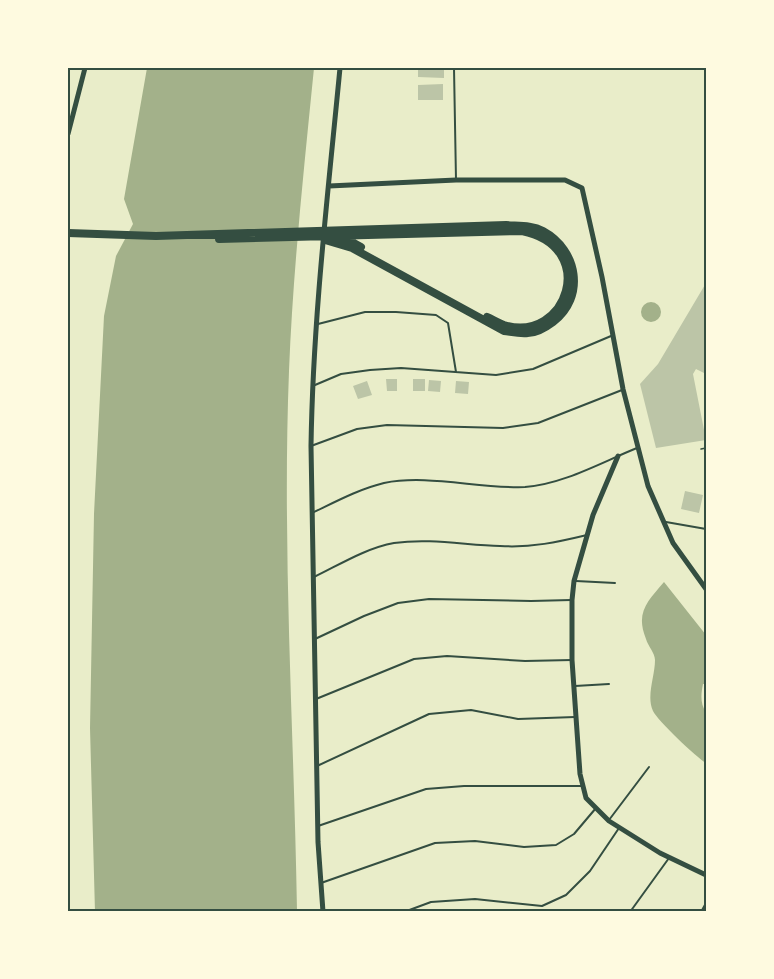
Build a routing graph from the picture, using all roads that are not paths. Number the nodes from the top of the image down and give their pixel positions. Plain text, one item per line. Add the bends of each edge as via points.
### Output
1 (85, 68) edge
2 (340, 68) edge
3 (454, 68) edge
4 (68, 134) edge
5 (456, 180) junction
6 (329, 186) junction
7 (506, 229) junction
8 (68, 233) edge
9 (325, 237) junction
10 (68, 238) edge
11 (315, 325) junction
12 (612, 336) junction
13 (456, 372) junction
14 (312, 386) junction
15 (623, 389) junction
16 (311, 446) junction
17 (637, 448) junction
18 (618, 456) junction
19 (312, 513) junction
20 (663, 522) junction
21 (706, 529) edge
22 (587, 535) junction
23 (314, 577) junction
24 (574, 581) junction
25 (615, 583) dead end
26 (706, 589) edge
27 (572, 600) junction
28 (315, 639) junction
29 (573, 660) junction
30 (609, 684) dead end
31 (575, 686) junction
32 (316, 699) junction
33 (577, 717) junction
34 (317, 766) junction
35 (649, 767) dead end
36 (583, 786) junction
37 (596, 808) junction
38 (609, 821) junction
39 (318, 826) junction
40 (619, 828) junction
41 (669, 858) junction
42 (706, 867) edge
43 (705, 875) edge
44 (321, 883) junction
45 (706, 903) edge
46 (322, 912) edge
47 (404, 912) edge
48 (630, 912) edge
49 (701, 912) edge

1 - 4 street
2 - 6 street
3 - 5 lane
5 - 6 street
5 - 12 street via 565,180 582,188
6 - 9 street
7 - 8 main road via 156,236
7 - 9 main road via 535,234 553,246 566,264 567,291 561,305 541,321 525,326 505,325 350,241
7 - 10 main road via 151,241
9 - 11 street
11 - 13 lane via 365,312 436,315 448,323
11 - 14 street
12 - 13 lane via 533,369 496,375
12 - 15 street
13 - 14 lane via 370,370 341,374
14 - 16 street
15 - 16 lane via 538,423 503,428 387,425 357,429
15 - 17 street
16 - 19 street
17 - 18 lane
17 - 20 street
18 - 19 lane via 563,479 527,487 384,483
18 - 22 street
19 - 23 street
20 - 21 lane
20 - 26 street
22 - 23 lane via 540,546 425,541 392,544
22 - 24 street
23 - 28 street
24 - 25 lane
24 - 27 street
27 - 28 lane via 429,599 398,603
27 - 29 street
28 - 32 street
29 - 31 street
29 - 32 lane via 447,656 414,659
30 - 31 lane
31 - 33 street
32 - 34 street
33 - 34 lane via 518,719 471,710 429,714
33 - 36 street
34 - 39 street
35 - 38 lane
36 - 37 street via 586,798
36 - 39 lane via 426,789
37 - 38 street
37 - 44 lane via 574,834 556,845 435,843
38 - 40 street
39 - 44 street
40 - 41 street
40 - 47 lane via 590,871 566,895 542,906 475,899 431,903
41 - 43 street
41 - 48 lane
42 - 43 lane
44 - 46 street
45 - 49 lane

